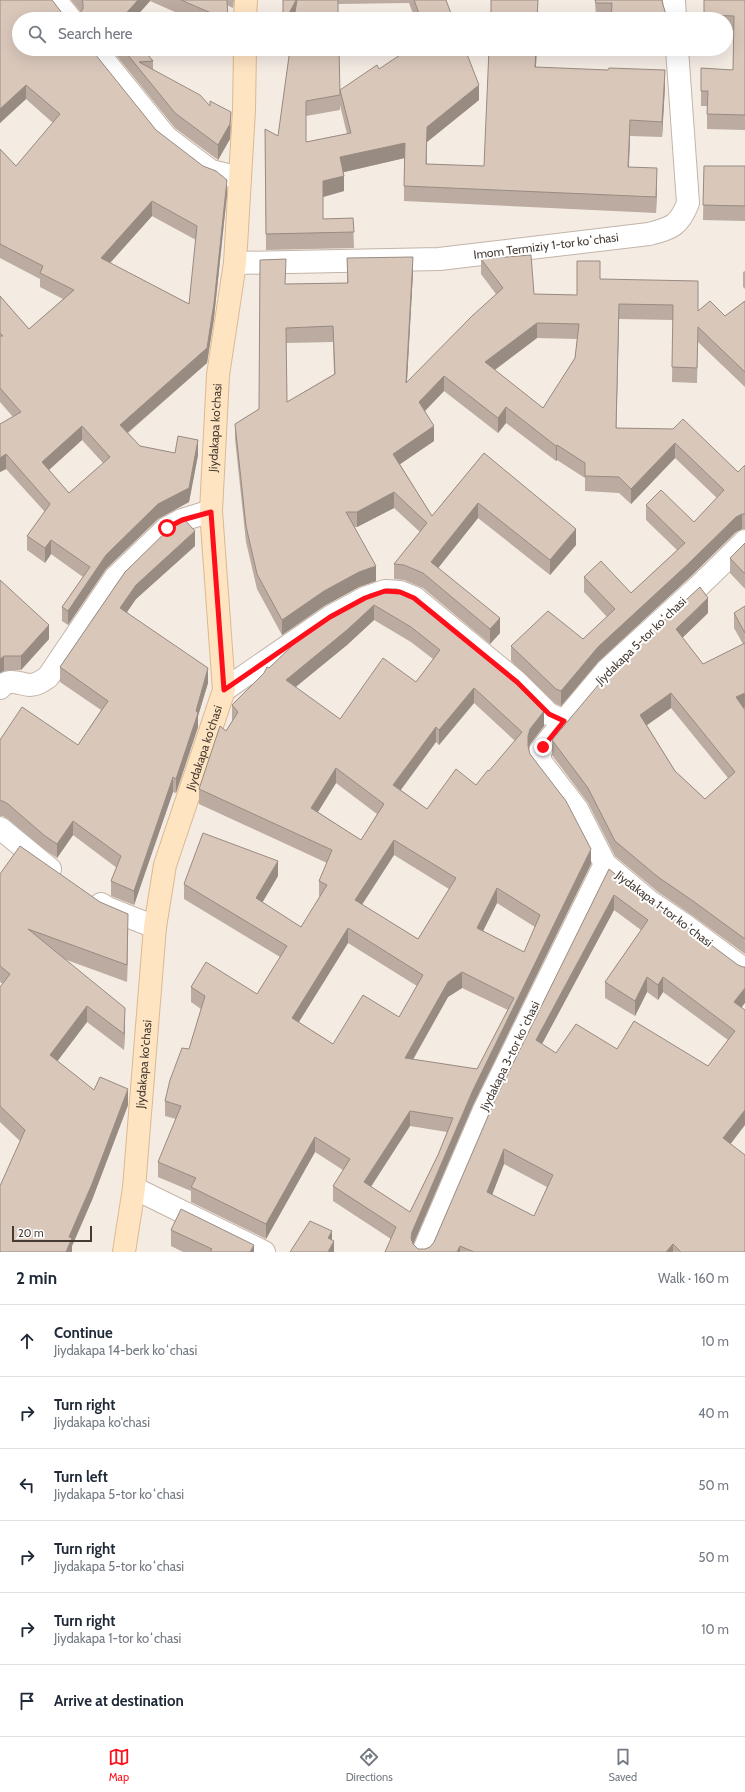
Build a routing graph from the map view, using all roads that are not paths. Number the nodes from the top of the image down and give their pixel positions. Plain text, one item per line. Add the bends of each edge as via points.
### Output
1 (55, 0) edge
2 (246, 0) edge
3 (674, 0) edge
4 (65, 12) edge
5 (245, 12) edge
6 (675, 12) edge
7 (101, 56) edge
8 (245, 56) edge
9 (678, 56) edge
10 (240, 178) junction
11 (235, 263) junction
12 (211, 512) junction
13 (745, 541) edge
14 (0, 688) edge
15 (224, 690) junction
16 (564, 721) junction
17 (0, 828) edge
18 (605, 864) junction
19 (155, 927) junction
20 (745, 970) edge
21 (134, 1188) junction
22 (124, 1252) edge
23 (264, 1252) edge
24 (423, 1252) edge

1 - 4 street
2 - 5 street
3 - 6 street
7 - 10 street via 166,137 211,171
8 - 10 street, Jiydakapa ko'chasi
9 - 11 street, Imom Termiziy 1-tor koʻchasi via 688,203 676,225 667,230 439,259
10 - 11 street, Jiydakapa ko'chasi
11 - 12 street, Jiydakapa ko'chasi via 218,375
12 - 14 street via 182,520 167,528 115,578 48,677 30,685 19,681 9,682
12 - 15 street, Jiydakapa ko'chasi
13 - 16 street, Jiydakapa 5-tor koʻchasi via 606,671
15 - 16 street via 330,617 365,598 385,591 400,592 414,598 517,682 549,714
15 - 19 street, Jiydakapa ko'chasi via 165,865
16 - 18 street, Jiydakapa 1-tor koʻchasi via 540,751 540,761 577,809
17 - 19 street via 37,860 107,908
18 - 20 street, Jiydakapa 1-tor koʻchasi via 650,902
18 - 24 street, Jiydakapa 3-tor koʻchasi via 484,1110
19 - 21 street, Jiydakapa ko'chasi
21 - 22 street, Jiydakapa ko'chasi
21 - 23 street

